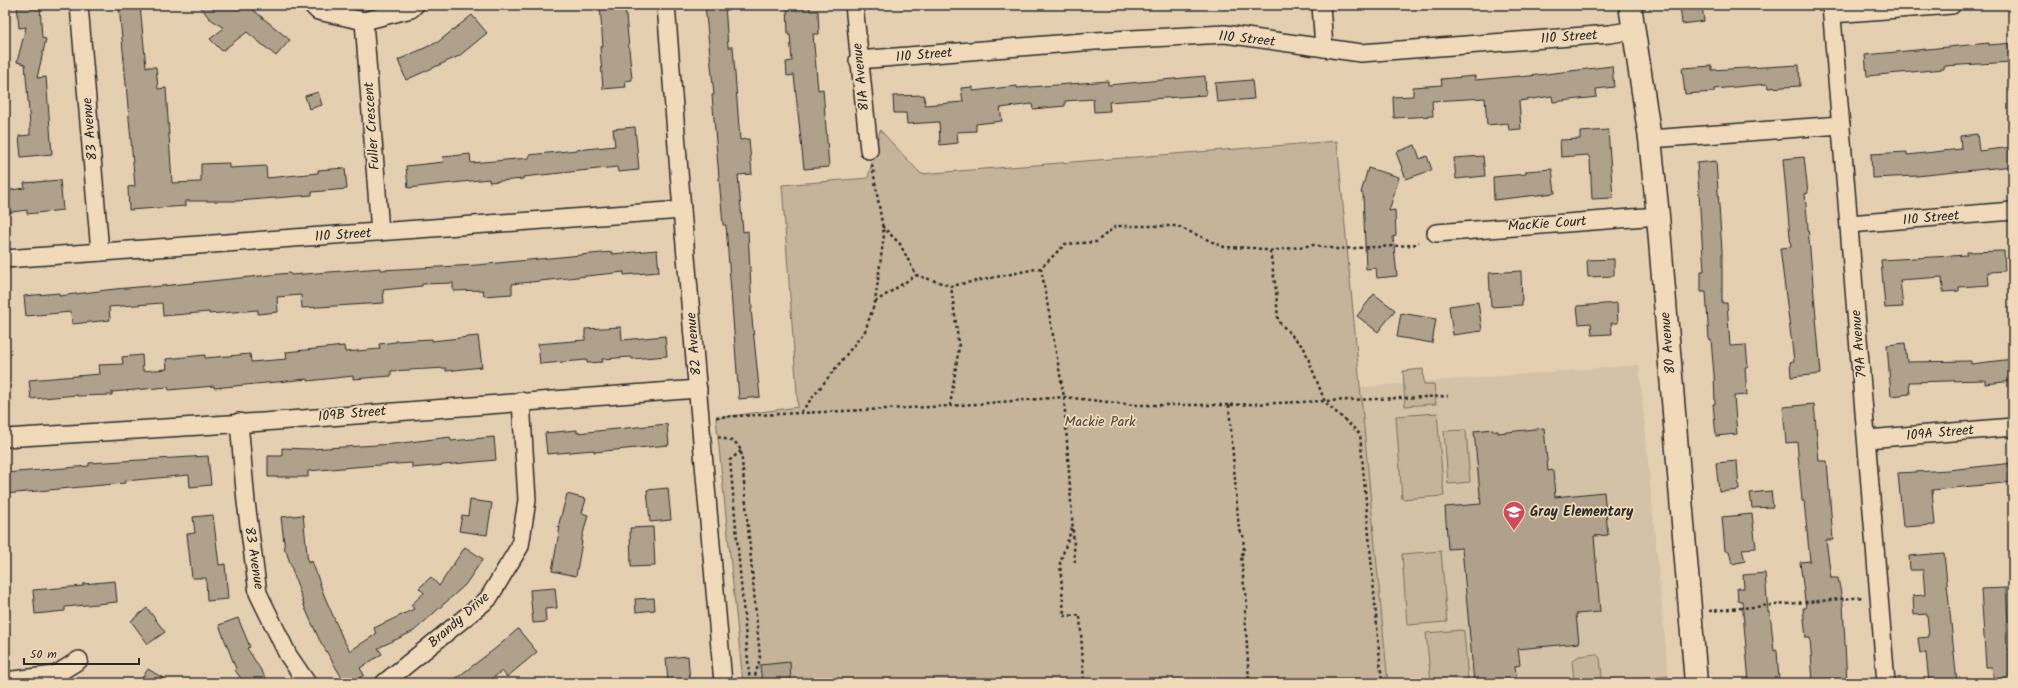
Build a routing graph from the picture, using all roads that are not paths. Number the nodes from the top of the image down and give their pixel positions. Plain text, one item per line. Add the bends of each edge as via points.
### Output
1 (79, 5) edge
2 (312, 5) edge
3 (415, 5) edge
4 (666, 5) edge
5 (854, 5) edge
6 (1321, 5) edge
7 (1630, 5) edge
8 (1952, 5) edge
9 (1831, 9) edge
10 (364, 21) junction
11 (1634, 30) junction
12 (1324, 48) junction
13 (858, 60) junction
14 (1841, 124) junction
15 (1650, 139) junction
16 (869, 150) road end
17 (682, 210) junction
18 (2013, 211) edge
19 (1658, 216) junction
20 (1849, 224) junction
21 (380, 232) junction
22 (1436, 233) dead end
23 (100, 252) junction
24 (5, 259) edge
25 (698, 389) junction
26 (521, 401) junction
27 (239, 422) junction
28 (2013, 427) edge
29 (5, 438) edge
30 (1867, 439) junction
31 (79, 660) dead end
32 (5, 681) edge
33 (307, 683) edge
34 (384, 683) edge
35 (724, 683) edge
36 (1696, 683) edge
37 (1886, 683) edge

1 - 23 street, 83 Avenue
2 - 10 street via 318,11
3 - 10 street via 411,9
4 - 17 street, 82 Avenue
5 - 13 street, 81A Avenue
6 - 12 street
7 - 11 street, 80 Avenue
8 - 9 street
9 - 14 street, 79A Avenue
10 - 21 street, Fuller Crescent
11 - 12 street, 110 Street via 1360,53
11 - 15 street, 80 Avenue
12 - 13 street, 110 Street via 1226,34 1095,41
13 - 16 street, 81A Avenue
14 - 15 street
14 - 20 street, 79A Avenue
15 - 19 street, 80 Avenue
17 - 21 street, 110 Street
17 - 25 street, 82 Avenue
18 - 20 street, 110 Street
19 - 22 street, MacKie Court
19 - 36 street, 80 Avenue
20 - 30 street, 79A Avenue
21 - 23 street, 110 Street
23 - 24 street, 110 Street
25 - 26 street, 109B Street
25 - 35 street, 82 Avenue
26 - 27 street, 109B Street
26 - 34 street, Brandy Drive via 527,500 520,546 488,599
27 - 29 street, 109B Street
27 - 33 street, 83 Avenue via 258,593 288,656
28 - 30 street, 109A Street
30 - 37 street, 79A Avenue
31 - 32 street via 55,675

